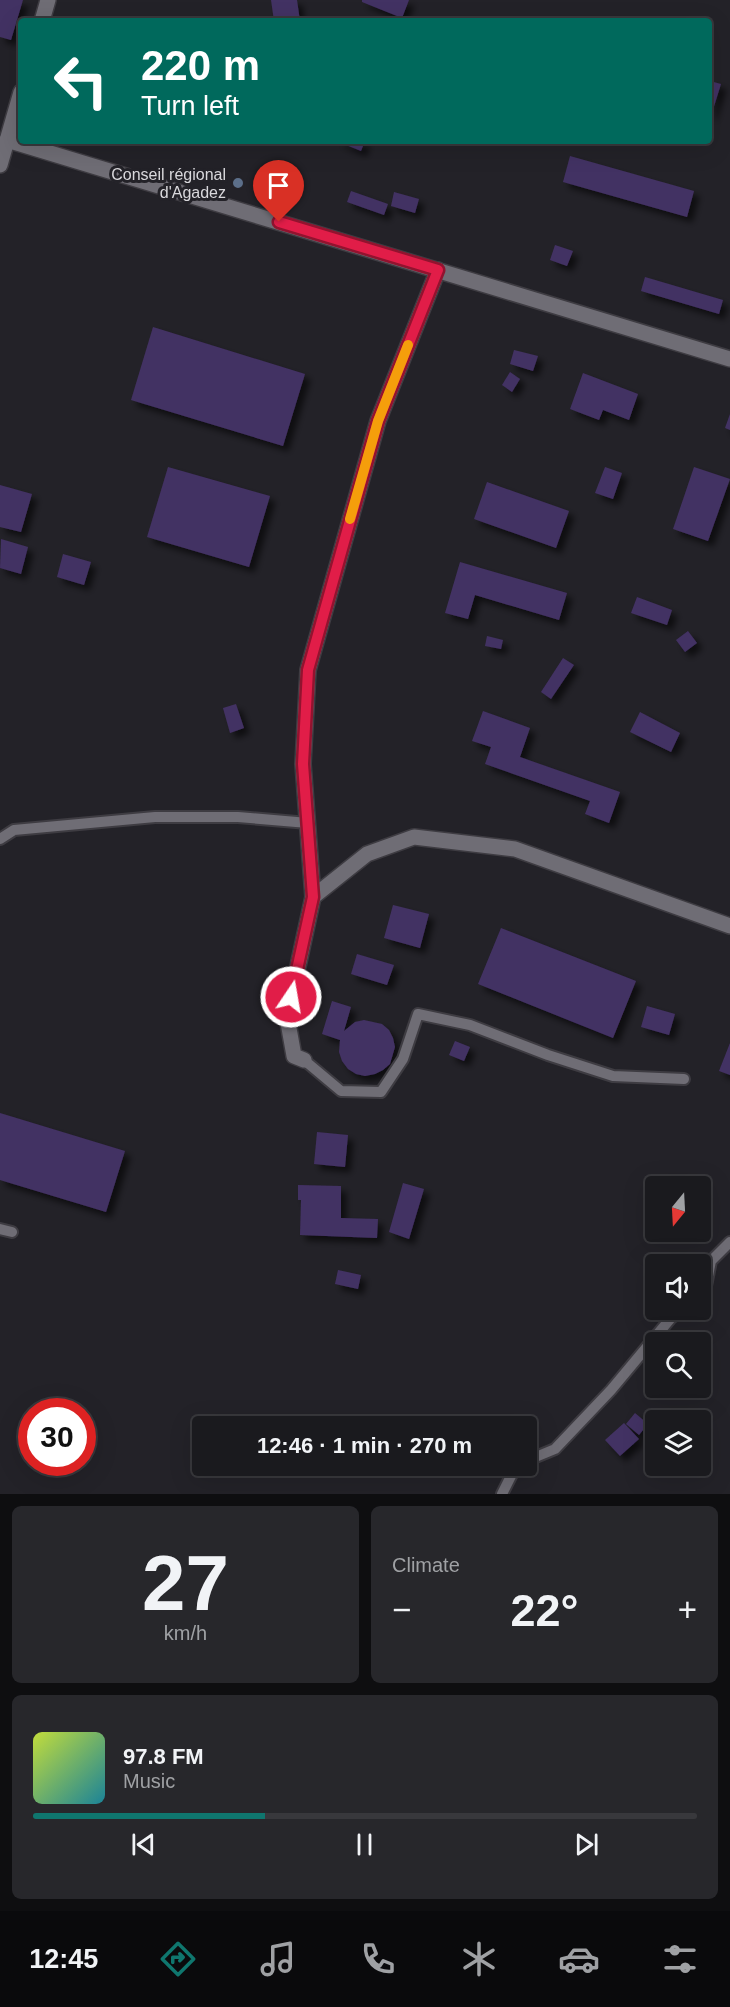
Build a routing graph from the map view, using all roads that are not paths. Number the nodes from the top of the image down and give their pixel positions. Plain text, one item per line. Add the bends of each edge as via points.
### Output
1 (48, 0) edge
2 (43, 18) edge
3 (18, 102) edge
4 (7, 140) junction
5 (18, 143) edge
6 (20, 144) edge
7 (0, 165) edge
8 (438, 270) junction
9 (730, 359) edge
10 (308, 823) junction
11 (0, 839) edge
12 (313, 897) junction
13 (730, 926) edge
14 (304, 1060) joint
15 (684, 1079) dead end
16 (0, 1229) edge
17 (12, 1232) dead end
18 (730, 1242) edge
19 (711, 1261) edge
20 (669, 1320) edge
21 (537, 1456) edge
22 (511, 1476) edge
23 (502, 1494) edge

1 - 2 street
3 - 4 street
4 - 5 street
4 - 7 street
6 - 8 street
8 - 9 street
8 - 10 street via 378,421 308,670 303,764
10 - 11 lane via 238,817 155,817 14,830
10 - 12 street
12 - 13 street via 367,854 414,837 514,849
12 - 14 street via 287,1017 294,1056
14 - 15 lane via 341,1091 381,1092 403,1059 418,1014 470,1024 613,1076
16 - 17 lane
18 - 19 lane
20 - 21 lane via 555,1449
22 - 23 lane

